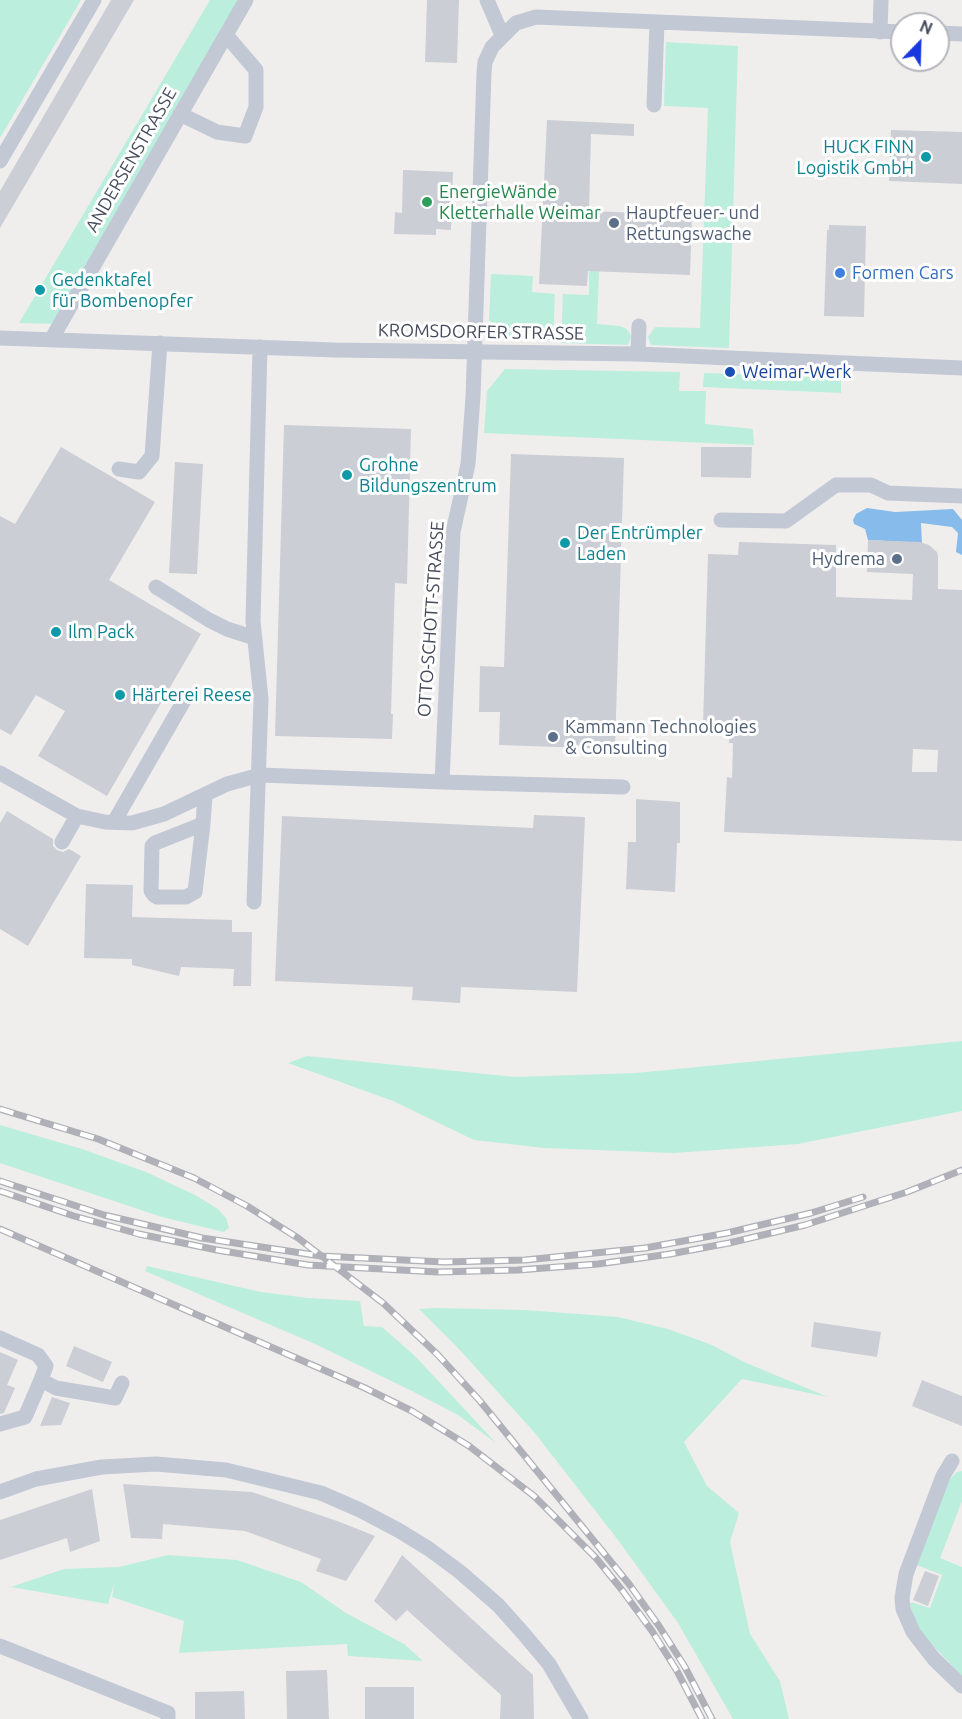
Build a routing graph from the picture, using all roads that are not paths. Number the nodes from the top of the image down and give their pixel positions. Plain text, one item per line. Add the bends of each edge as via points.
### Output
1 (94, 0) edge
2 (246, 0) edge
3 (487, 0) edge
4 (881, 0) edge
5 (657, 22) junction
6 (880, 32) junction
7 (890, 32) edge
8 (226, 35) junction
9 (502, 35) junction
10 (654, 105) dead end
11 (180, 114) junction
12 (0, 161) edge
13 (639, 326) dead end
14 (0, 338) edge
15 (51, 340) junction
16 (160, 343) junction
17 (260, 347) junction
18 (474, 352) junction
19 (638, 354) junction
20 (962, 368) edge
21 (119, 469) dead end
22 (962, 496) edge
23 (721, 520) dead end
24 (156, 587) dead end
25 (255, 638) junction
26 (186, 697) dead end
27 (0, 773) edge
28 (260, 775) junction
29 (442, 782) junction
30 (623, 787) dead end
31 (205, 795) junction
32 (77, 816) junction
33 (114, 822) junction
34 (203, 824) junction
35 (62, 842) dead end
36 (254, 902) dead end
37 (0, 1338) edge
38 (40, 1380) junction
39 (122, 1383) dead end
40 (0, 1424) edge
41 (952, 1461) dead end
42 (0, 1492) edge
43 (0, 1646) edge
44 (962, 1686) edge
45 (168, 1719) edge
46 (581, 1719) edge

1 - 12 street
2 - 8 street, ANDERSENSTRASSE
3 - 9 street
4 - 6 street
5 - 6 street
5 - 9 street via 536,17 516,23
5 - 10 street
6 - 7 street
8 - 11 street, ANDERSENSTRASSE
8 - 11 street via 256,70 256,107 244,136 217,132
9 - 18 street, OTTO-SCHOTT-STRASSE via 492,47 484,74
11 - 15 street, ANDERSENSTRASSE
13 - 19 street
14 - 15 street, KROMSDORFER STRASSE
15 - 16 street, KROMSDORFER STRASSE
16 - 17 street, KROMSDORFER STRASSE
16 - 21 street via 152,456 139,472
17 - 18 street, KROMSDORFER STRASSE
17 - 25 street
18 - 19 street, KROMSDORFER STRASSE
18 - 29 street, OTTO-SCHOTT-STRASSE via 468,464 453,532
19 - 20 street, KROMSDORFER STRASSE
22 - 23 street via 888,493 871,485 836,485 786,521
24 - 25 street via 227,630
25 - 28 street via 261,699
26 - 33 street
27 - 32 street
28 - 29 street
28 - 31 street
28 - 36 street
29 - 30 street
31 - 33 street via 164,814 132,823
31 - 34 street
32 - 33 street
32 - 35 street
34 - 34 street via 195,892 186,897 157,897 151,891 152,846
37 - 38 street via 38,1355 46,1366
38 - 39 street via 57,1388 115,1398
38 - 40 street via 25,1418
41 - 44 street via 906,1574 902,1598 913,1632
42 - 46 street via 36,1479 102,1467 156,1464 226,1470 321,1493 429,1549 498,1605 549,1664
43 - 45 street via 168,1713

